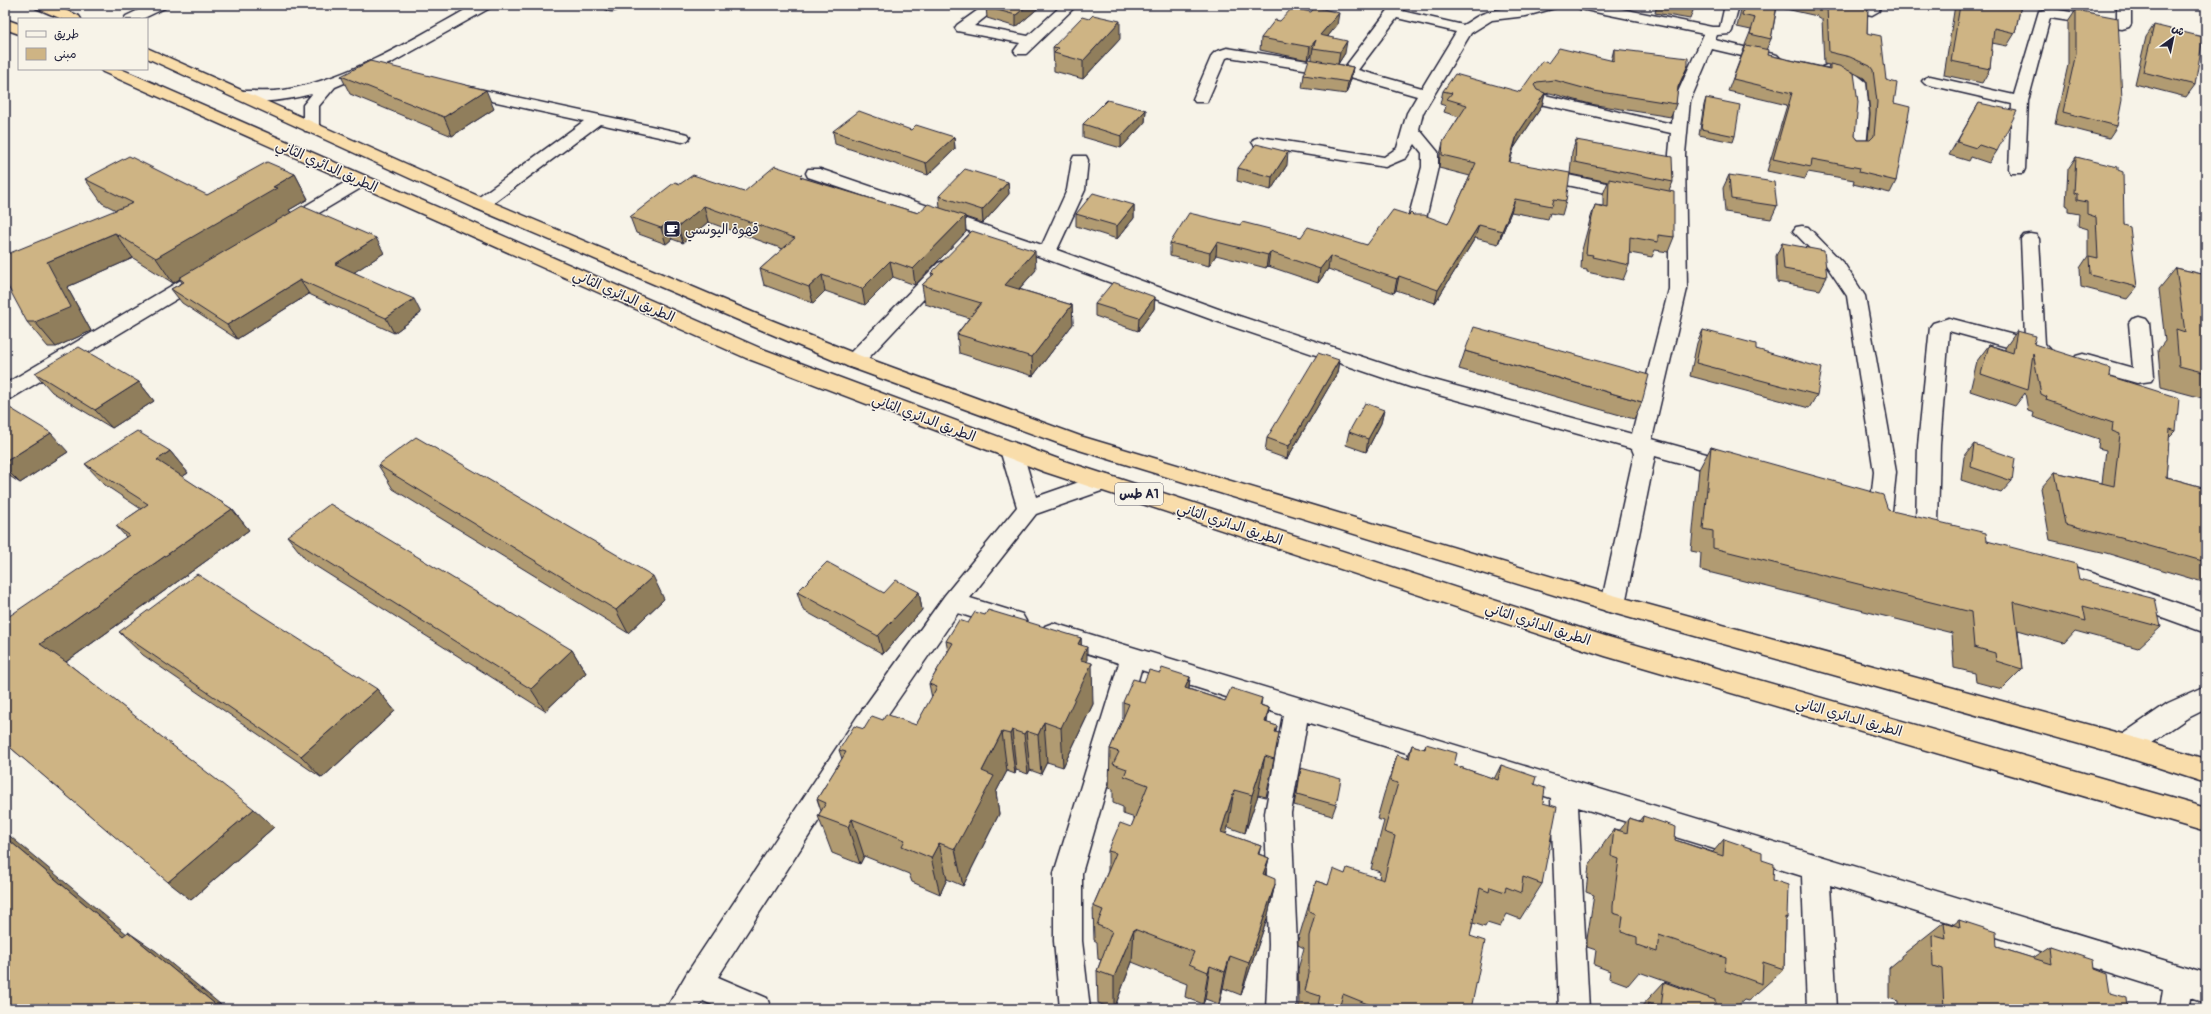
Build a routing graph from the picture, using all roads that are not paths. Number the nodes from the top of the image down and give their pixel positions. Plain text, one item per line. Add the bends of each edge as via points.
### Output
1 (41, 5) edge
2 (160, 5) edge
3 (485, 5) edge
4 (994, 5) edge
5 (1070, 5) edge
6 (1550, 5) edge
7 (1580, 5) edge
8 (1732, 5) edge
9 (2124, 5) edge
10 (1396, 9) edge
11 (1646, 12) edge
12 (72, 18) edge
13 (133, 18) edge
14 (5, 23) edge
15 (18, 30) edge
16 (1465, 30) junction
17 (1710, 37) junction
18 (1031, 41) junction
19 (148, 52) edge
20 (1018, 53) dead end
21 (1784, 60) edge
22 (374, 64) junction
23 (1815, 68) edge
24 (110, 70) edge
25 (397, 72) edge
26 (1349, 72) junction
27 (1930, 81) dead end
28 (329, 84) junction
29 (449, 87) edge
30 (1426, 94) junction
31 (244, 96) junction
32 (1201, 99) dead end
33 (1540, 99) edge
34 (2020, 101) junction
35 (598, 118) junction
36 (311, 128) junction
37 (1680, 130) junction
38 (1412, 131) junction
39 (682, 137) dead end
40 (1260, 142) dead end
41 (1858, 148) edge
42 (1080, 160) dead end
43 (2017, 169) dead end
44 (814, 173) dead end
45 (1536, 174) edge
46 (360, 180) junction
47 (1663, 200) junction
48 (481, 204) junction
49 (1416, 223) edge
50 (981, 229) junction
51 (1802, 231) dead end
52 (271, 234) edge
53 (2030, 239) dead end
54 (1047, 253) junction
55 (217, 267) edge
56 (2139, 323) dead end
57 (2035, 348) junction
58 (854, 361) junction
59 (7, 389) edge
60 (1640, 444) junction
61 (1011, 450) junction
62 (1753, 475) edge
63 (1102, 482) junction
64 (1028, 508) junction
65 (1927, 524) junction
66 (1948, 531) edge
67 (2034, 562) edge
68 (953, 602) junction
69 (1613, 604) junction
70 (2206, 623) edge
71 (1133, 657) junction
72 (2206, 697) edge
73 (1297, 708) junction
74 (2126, 746) junction
75 (2206, 771) edge
76 (1564, 791) junction
77 (2206, 820) edge
78 (1815, 869) junction
79 (697, 983) junction
80 (2192, 985) edge
81 (681, 1009) edge
82 (756, 1009) edge
83 (1075, 1009) edge
84 (1281, 1009) edge
85 (1574, 1009) edge
86 (1822, 1009) edge
87 (2175, 1009) edge

1 - 12 highway
2 - 13 street
3 - 22 street
4 - 18 street via 962,28
5 - 18 street
6 - 16 street via 1526,12 1495,14
7 - 11 street via 1618,14
8 - 17 street via 1728,28
9 - 34 street via 2122,25 2053,13 2044,14
10 - 16 street
10 - 26 street
11 - 17 street
14 - 15 highway
16 - 30 street
17 - 21 street
17 - 37 street via 1682,101
18 - 20 street
19 - 31 highway, الطريق الدائري الثاني / طس A1
22 - 25 street
22 - 28 street
23 - 41 street via 1839,73 1858,82 1861,114
24 - 46 highway, الطريق الدائري الثاني / طس A1
26 - 30 street
26 - 32 street via 1227,52 1220,55
27 - 34 street
28 - 31 street via 283,95
28 - 36 street via 311,105
29 - 35 street
30 - 38 street via 1411,123
31 - 36 highway, الطريق الدائري الثاني / طس A1
33 - 37 street
34 - 43 street
35 - 39 street
35 - 48 street
36 - 48 highway, الطريق الدائري الثاني / طس A1
37 - 47 street
38 - 40 street via 1404,151 1395,159 1386,162
38 - 49 street via 1430,152 1430,167
42 - 54 street via 1076,190
44 - 50 street
45 - 47 street
46 - 52 street
46 - 61 highway, الطريق الدائري الثاني / طس A1 via 754,353
47 - 60 street via 1678,289
48 - 58 highway, الطريق الدائري الثاني / طس A1
50 - 54 street
50 - 58 street
51 - 65 street via 1845,275 1856,296 1885,472 1874,508
53 - 57 street
54 - 60 street via 1217,315 1417,382
55 - 59 street
56 - 57 street via 2144,376
57 - 65 street via 1949,324 1940,327 1929,445
58 - 69 highway, الطريق الدائري الثاني / طس A1 via 1073,441
60 - 62 street
60 - 69 street via 1645,454
61 - 63 highway, الطريق الدائري الثاني / طس A1
61 - 64 street
63 - 64 street
63 - 77 highway, الطريق الدائري الثاني / طس A1 via 1606,646
64 - 68 street
65 - 66 street
67 - 70 street
68 - 71 street
68 - 79 street via 866,725
69 - 74 highway, الطريق الدائري الثاني / طس A1
71 - 73 street
71 - 83 street via 1068,873 1068,941
72 - 74 street via 2177,711
73 - 76 street
73 - 84 street via 1278,813 1283,945
74 - 75 highway, الطريق الدائري الثاني / طس A1
76 - 78 street
76 - 85 street
78 - 80 street
78 - 86 street
79 - 81 street
79 - 82 street
80 - 87 street

